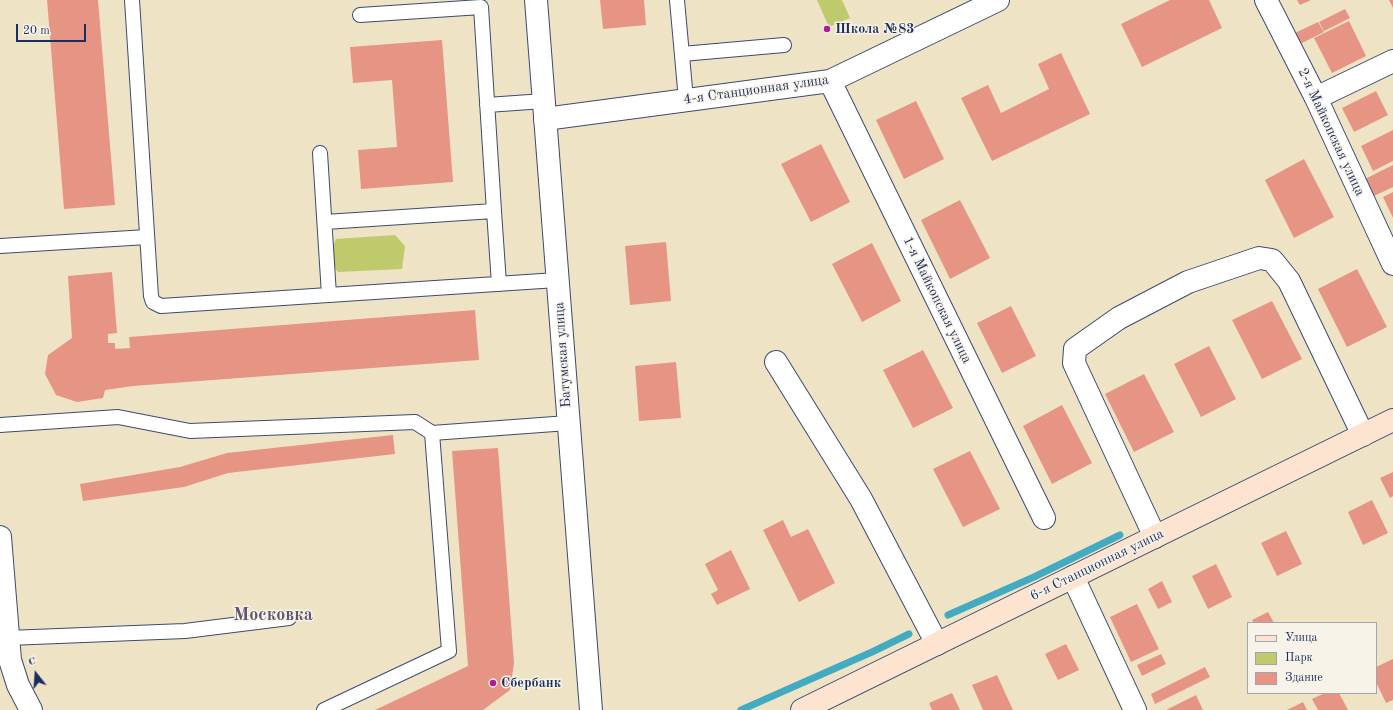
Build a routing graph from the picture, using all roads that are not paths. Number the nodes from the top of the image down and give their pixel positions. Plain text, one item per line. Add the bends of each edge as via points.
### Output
1 (132, 0) edge
2 (536, 0) edge
3 (677, 0) edge
4 (998, 0) edge
5 (1266, 0) edge
6 (360, 15) dead end
7 (784, 45) dead end
8 (682, 54) junction
9 (1393, 61) edge
10 (830, 81) junction
11 (1316, 98) junction
12 (686, 100) junction
13 (487, 104) junction
14 (544, 110) junction
15 (320, 153) dead end
16 (494, 211) junction
17 (325, 222) junction
18 (147, 237) junction
19 (0, 246) edge
20 (1393, 264) edge
21 (558, 280) junction
22 (499, 284) junction
23 (329, 295) junction
24 (776, 362) dead end
25 (1393, 420) edge
26 (568, 423) junction
27 (0, 425) edge
28 (432, 433) junction
29 (1363, 435) junction
30 (1044, 518) dead end
31 (0, 537) edge
32 (1155, 537) junction
33 (1073, 577) junction
34 (289, 618) dead end
35 (8, 638) junction
36 (937, 644) junction
37 (5, 660) edge
38 (31, 710) edge
39 (324, 710) edge
40 (591, 710) edge
41 (802, 710) edge
42 (1135, 710) edge

1 - 18 lane
2 - 14 street, Батумская улица
3 - 8 lane
4 - 10 street, 4-я Станционная улица
5 - 11 street, 2-я Майкопская улица
6 - 13 lane via 481,7
7 - 8 lane
8 - 12 lane
9 - 11 street
10 - 12 street, 4-я Станционная улица
10 - 30 street, 1-я Майкопская улица
11 - 20 street, 2-я Майкопская улица
12 - 14 street, 4-я Станционная улица
13 - 14 lane
13 - 16 lane
14 - 21 street, Батумская улица
15 - 17 lane
16 - 17 lane
16 - 22 lane
17 - 23 lane
18 - 19 lane
18 - 23 lane via 151,296 154,302 161,306
21 - 22 lane
21 - 26 street, Батумская улица
22 - 23 lane
24 - 36 street via 861,499
25 - 29 main road, 6-я Станционная улица
26 - 28 lane
26 - 40 street, Батумская улица
27 - 28 lane via 118,417 190,431 415,422
28 - 39 lane via 449,651
29 - 32 main road, 6-я Станционная улица
29 - 32 street via 1289,281 1272,260 1259,258 1188,282 1119,318 1075,349 1074,363
31 - 35 street
32 - 33 main road, 6-я Станционная улица
33 - 36 main road, 6-я Станционная улица
33 - 42 street
34 - 35 lane via 185,631
35 - 37 street
36 - 41 main road, 6-я Станционная улица
37 - 38 street

